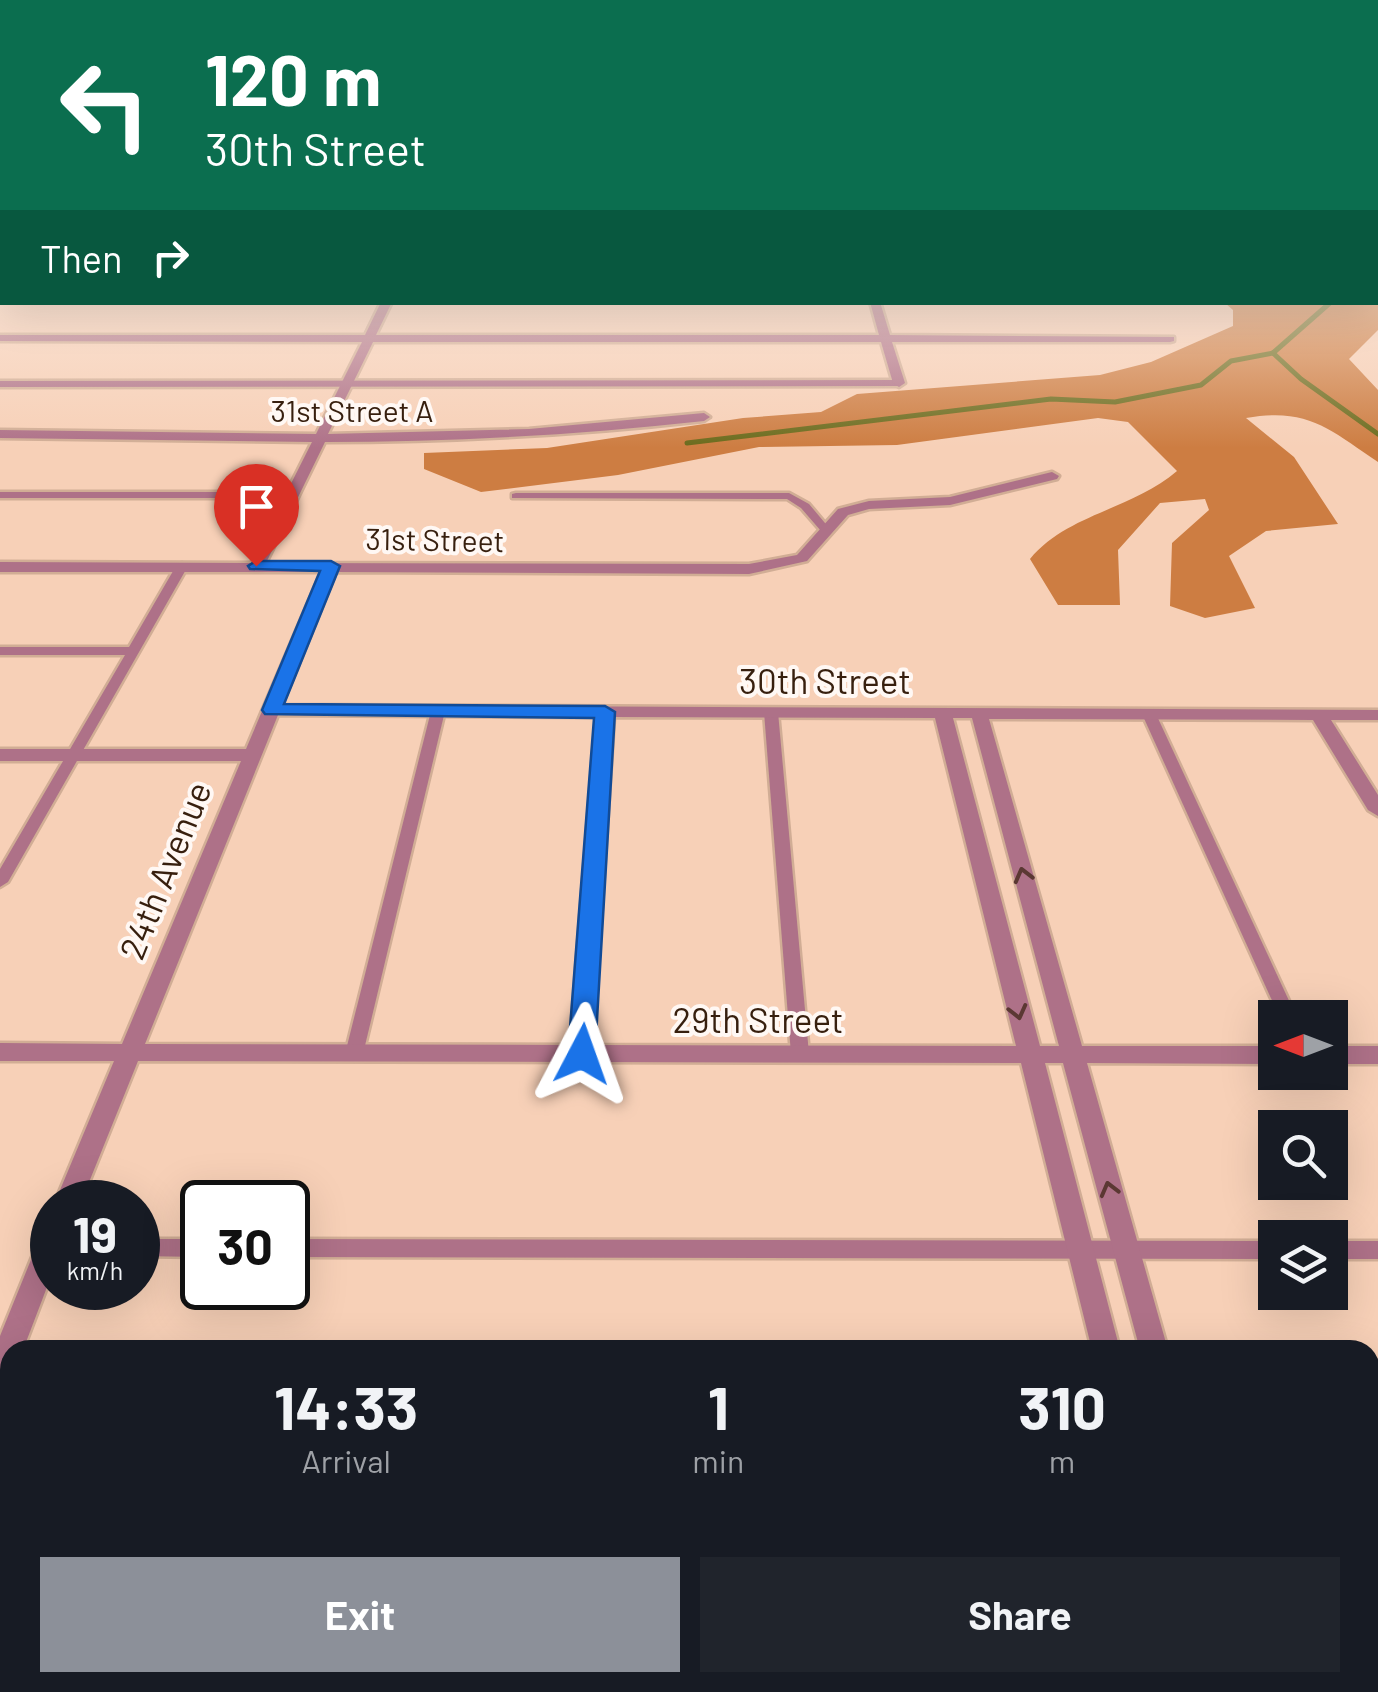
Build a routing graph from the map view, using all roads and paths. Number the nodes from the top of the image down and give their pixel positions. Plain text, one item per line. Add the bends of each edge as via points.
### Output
1 (384, 305) edge
2 (876, 305) edge
3 (0, 338) edge
4 (368, 338) junction
5 (885, 338) junction
6 (1170, 339) dead end
7 (899, 383) joint
8 (0, 384) edge
9 (346, 384) junction
10 (704, 417) dead end
11 (0, 434) edge
12 (321, 435) junction
13 (1052, 476) dead end
14 (0, 495) edge
15 (293, 495) junction
16 (516, 496) dead end
17 (825, 528) junction
18 (182, 566) junction
19 (256, 566) junction
20 (331, 566) junction
21 (0, 567) edge
22 (0, 651) edge
23 (134, 651) junction
24 (272, 710) junction
25 (438, 711) junction
26 (605, 712) junction
27 (771, 712) junction
28 (943, 713) junction
29 (979, 713) junction
30 (1150, 714) junction
31 (1318, 715) junction
32 (1378, 716) edge
33 (0, 755) edge
34 (76, 755) junction
35 (252, 755) junction
36 (1378, 810) edge
37 (0, 882) edge
38 (1281, 1000) edge
39 (0, 1052) edge
40 (129, 1053) junction
41 (354, 1054) junction
42 (582, 1054) junction
43 (800, 1054) junction
44 (1258, 1055) edge
45 (1348, 1055) edge
46 (1378, 1055) edge
47 (1029, 1056) junction
48 (1073, 1056) junction
49 (77, 1180) edge
50 (310, 1248) edge
51 (1080, 1248) junction
52 (1126, 1250) junction
53 (1258, 1250) edge
54 (1348, 1250) edge
55 (1378, 1250) edge
56 (30, 1299) edge
57 (14, 1340) edge
58 (1103, 1340) edge
59 (1151, 1340) edge

1 - 4 street
2 - 5 street
3 - 4 street
4 - 5 street
4 - 9 street
5 - 6 street
5 - 7 street
7 - 9 lane
8 - 9 lane
9 - 12 street
10 - 12 street, 31st Street A via 573,433
11 - 12 street, 31st Street A
12 - 15 street
13 - 17 street, 31st Street via 950,501 869,505 842,512
14 - 15 lane
15 - 19 street
16 - 17 lane via 789,496
17 - 20 street, 31st Street via 802,558 749,570
18 - 19 street, 31st Street
18 - 21 street, 31st Street
18 - 23 lane
19 - 20 street, 31st Street
20 - 24 street, 24th Avenue
22 - 23 lane
23 - 34 lane
24 - 25 street, 30th Street
24 - 35 street, 24th Avenue
25 - 26 street, 30th Street
25 - 41 lane
26 - 27 street, 30th Street
26 - 42 street
27 - 28 street, 30th Street
27 - 43 lane
28 - 29 street, 30th Street
28 -> 47 street
29 - 30 street, 30th Street
48 -> 29 street
30 - 31 street, 30th Street
30 - 38 lane
31 - 32 street, 30th Street
31 - 36 street
33 - 34 street
34 - 35 street
34 - 37 lane
35 - 40 street, 24th Avenue
39 - 40 street, 29th Street
40 - 41 street, 29th Street
40 - 49 street, 24th Avenue
41 - 42 street, 29th Street
42 - 43 street, 29th Street
43 - 47 street, 29th Street
44 - 48 street, 29th Street
45 - 46 street
47 - 48 street, 29th Street
47 - 51 street
52 -> 48 street
50 - 51 lane
51 - 52 lane
51 - 58 street
52 - 53 lane
52 - 59 street
54 - 55 lane
56 - 57 street

